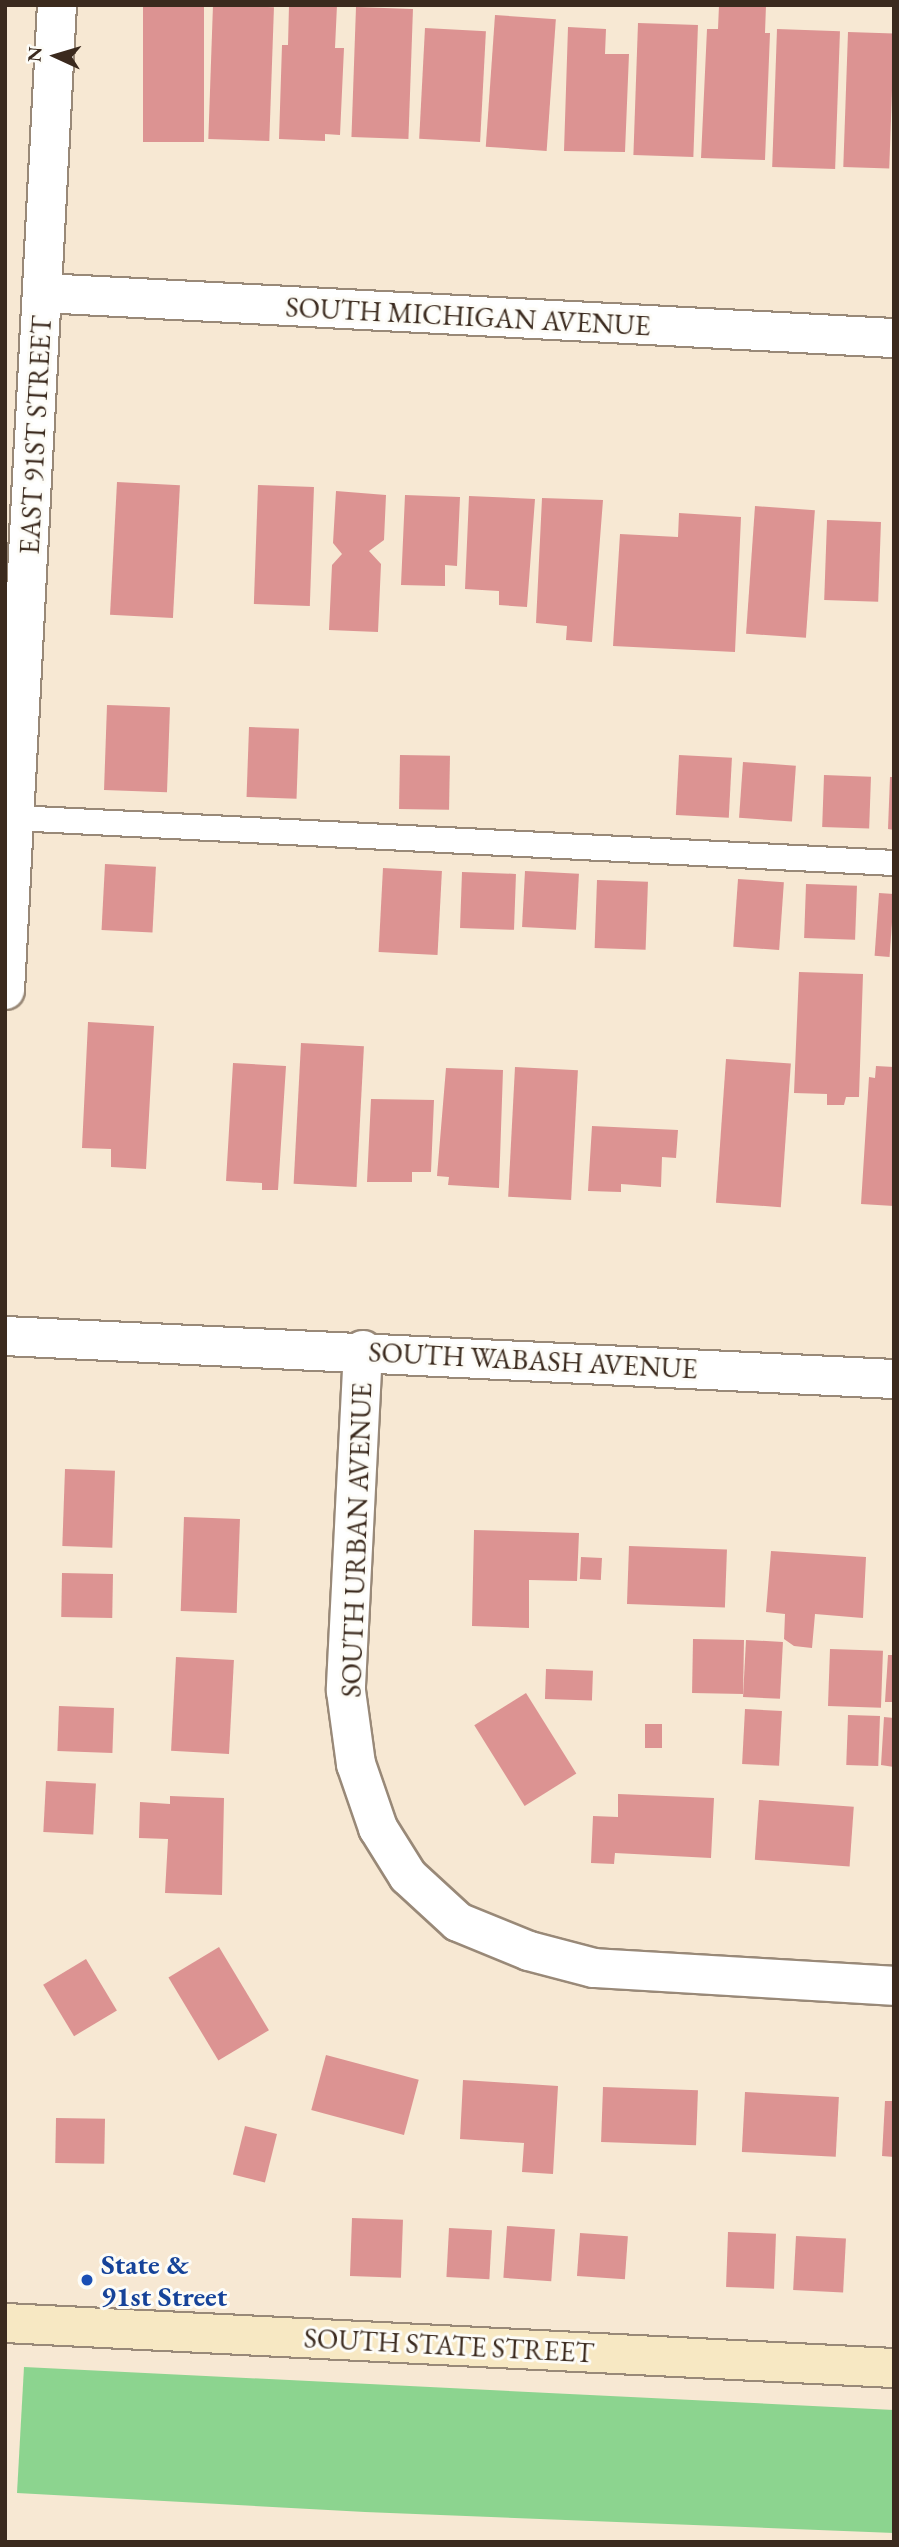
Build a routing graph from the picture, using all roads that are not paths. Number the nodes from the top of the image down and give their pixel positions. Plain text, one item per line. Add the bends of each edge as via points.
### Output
1 (57, 5) edge
2 (43, 293) junction
3 (894, 338) edge
4 (15, 818) junction
5 (894, 863) edge
6 (5, 990) edge
7 (5, 1336) edge
8 (363, 1350) junction
9 (894, 1379) edge
10 (894, 1986) edge
11 (5, 2323) edge
12 (894, 2368) edge

1 - 2 street, EAST 91ST STREET
2 - 3 street, SOUTH MICHIGAN AVENUE
2 - 4 street, EAST 91ST STREET
4 - 5 lane
4 - 6 street, EAST 91ST STREET
7 - 8 street, SOUTH WABASH AVENUE
8 - 9 street, SOUTH WABASH AVENUE
8 - 10 street, SOUTH URBAN AVENUE via 346,1691 356,1764 378,1828 408,1876 458,1922 529,1951 594,1968
11 - 12 main road, SOUTH STATE STREET

